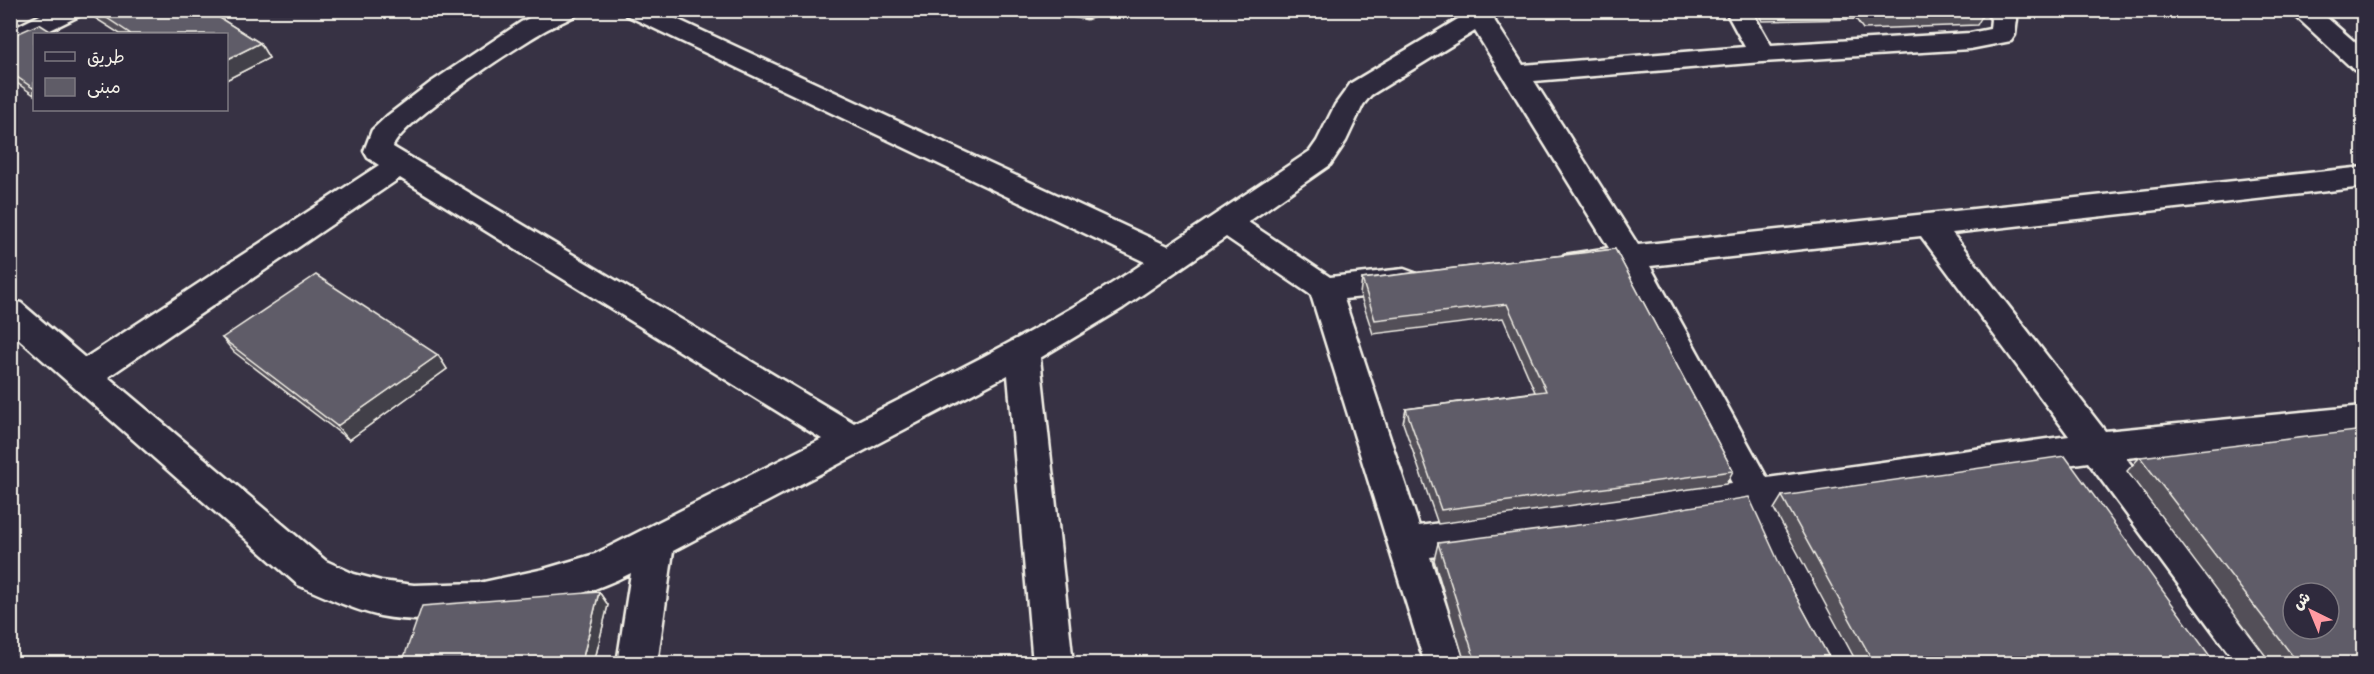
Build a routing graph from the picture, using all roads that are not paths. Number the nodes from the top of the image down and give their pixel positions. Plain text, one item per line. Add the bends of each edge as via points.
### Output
1 (72, 10) edge
2 (567, 10) edge
3 (635, 10) edge
4 (1079, 10) edge
5 (1087, 10) edge
6 (1738, 10) edge
7 (1997, 10) edge
8 (2302, 10) edge
9 (1487, 15) edge
10 (29, 19) edge
11 (10, 40) edge
12 (1762, 54) junction
13 (2364, 64) edge
14 (1515, 74) junction
15 (399, 165) junction
16 (2364, 177) edge
17 (1226, 222) junction
18 (1928, 223) junction
19 (1630, 257) junction
20 (1170, 260) junction
21 (1548, 266) edge
22 (1431, 278) edge
23 (1325, 289) junction
24 (10, 312) edge
25 (1023, 352) junction
26 (85, 375) junction
27 (2364, 420) edge
28 (853, 440) junction
29 (2098, 446) junction
30 (1759, 493) junction
31 (655, 542) junction
32 (1407, 544) junction
33 (637, 663) edge
34 (1053, 663) edge
35 (1444, 663) edge
36 (1848, 663) edge
37 (2261, 663) edge

1 - 10 street
2 - 15 street via 530,28 398,122 382,138 378,151
3 - 20 street
4 - 5 street
6 - 12 street
7 - 12 street via 2004,19 2002,35 1970,41
8 - 13 street
9 - 14 street
9 - 17 street via 1361,89 1320,158
10 - 11 street
12 - 14 street
14 - 19 street
15 - 26 street
15 - 28 street
16 - 18 street
17 - 20 street
17 - 23 street
18 - 19 street
18 - 29 street
19 - 21 street
19 - 30 street
20 - 25 street via 1112,300
22 - 23 street
23 - 32 street
24 - 26 street
25 - 28 street
25 - 34 street
26 - 31 street via 312,573 350,590 395,600 436,602 499,597 553,586 606,567
27 - 29 street
28 - 31 street
29 - 30 street
29 - 37 street
30 - 32 street
30 - 36 street
31 - 33 street
32 - 35 street

